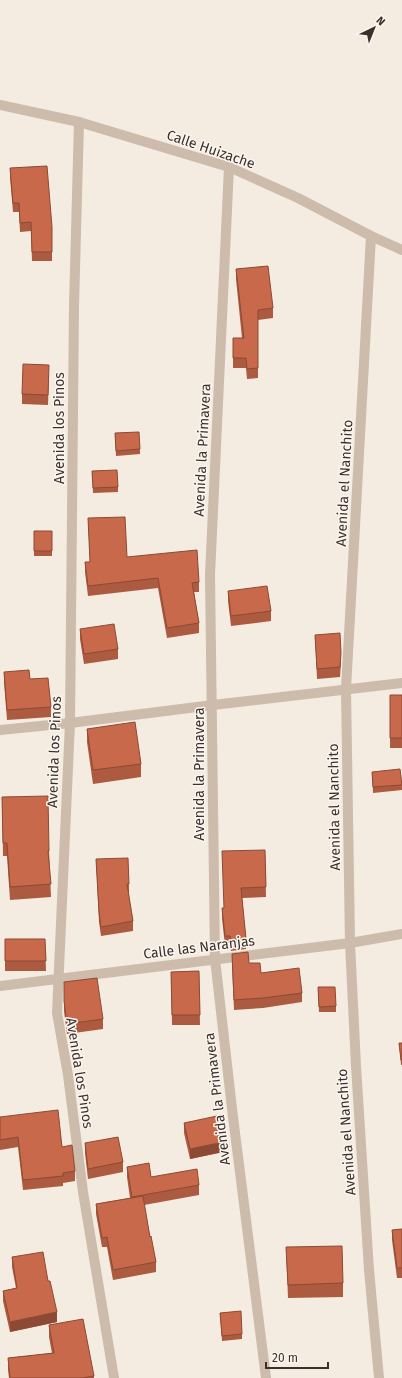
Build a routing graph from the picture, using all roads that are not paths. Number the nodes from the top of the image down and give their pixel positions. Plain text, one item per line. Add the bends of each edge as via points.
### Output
1 (0, 105) edge
2 (79, 122) junction
3 (230, 168) junction
4 (371, 236) junction
5 (402, 250) edge
6 (402, 683) edge
7 (346, 689) junction
8 (213, 705) junction
9 (70, 723) junction
10 (0, 730) edge
11 (402, 934) edge
12 (350, 943) junction
13 (215, 960) junction
14 (58, 979) junction
15 (0, 986) edge
16 (114, 1378) edge
17 (266, 1378) edge
18 (379, 1378) edge

1 - 2 street, Calle Huizache
2 - 3 street, Calle Huizache
2 - 9 street, Avenida los Pinos via 74,306
3 - 4 street, Calle Huizache via 298,198
3 - 8 street, Avenida la Primavera via 210,575
4 - 5 street, Calle Huizache
4 - 7 street, Avenida el Nanchito
6 - 7 street
7 - 8 street
7 - 12 street, Avenida el Nanchito
8 - 9 street
8 - 13 street, Avenida la Primavera
9 - 10 street
9 - 14 street, Avenida los Pinos
11 - 12 street, Calle las Naranjas
12 - 13 street, Calle las Naranjas
12 - 18 street, Avenida el Nanchito via 368,1254
13 - 14 street, Calle las Naranjas
13 - 17 street, Avenida la Primavera
14 - 15 street, Calle las Naranjas
14 - 16 street, Avenida los Pinos via 57,1013

